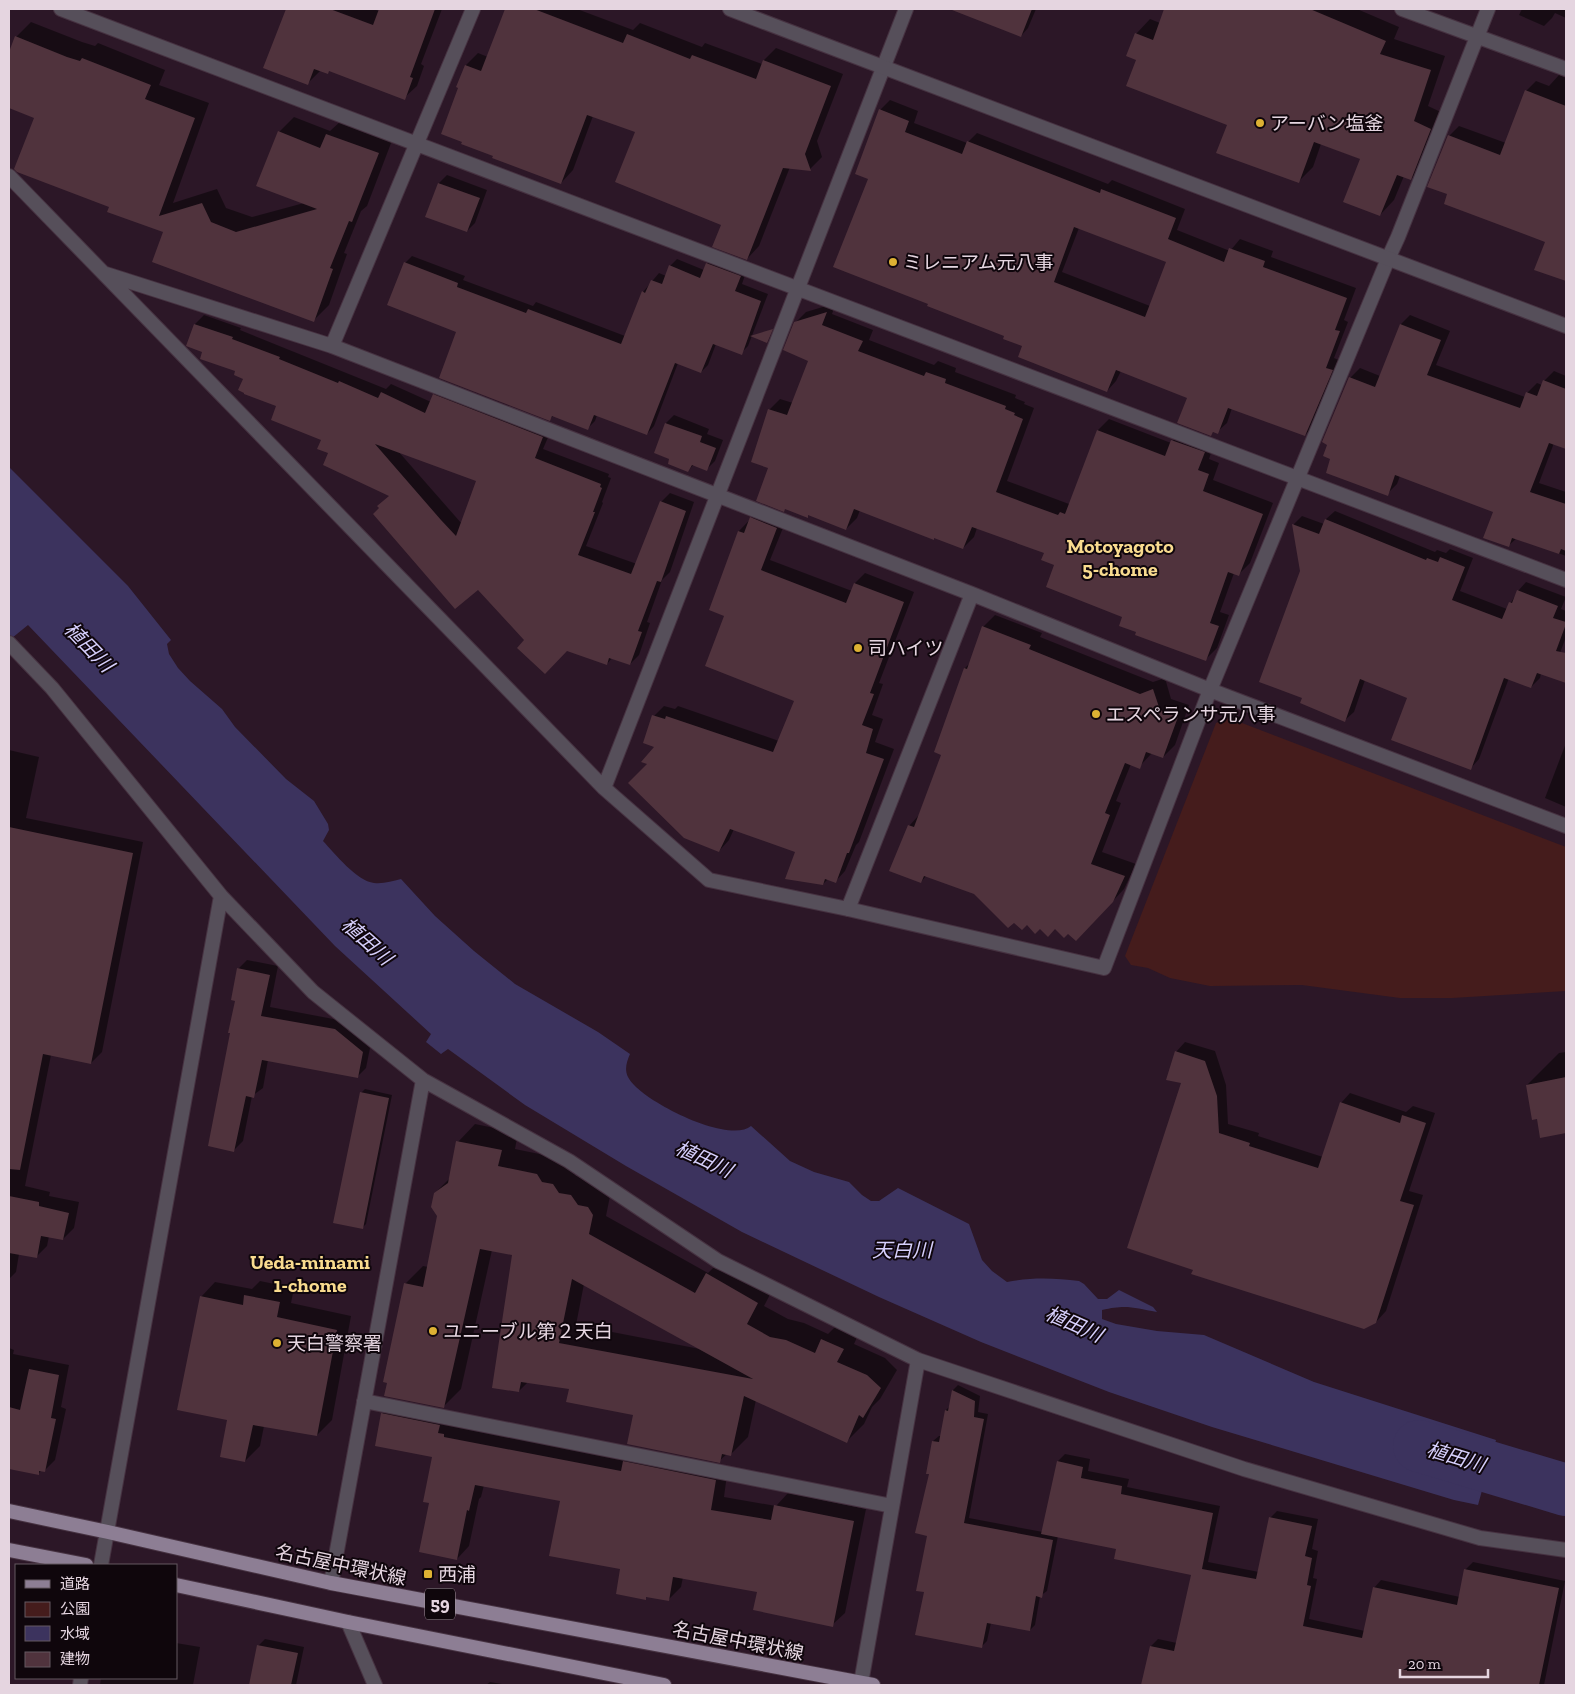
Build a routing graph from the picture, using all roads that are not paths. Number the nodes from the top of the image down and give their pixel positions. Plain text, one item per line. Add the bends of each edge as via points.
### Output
1 (61, 9) edge
2 (473, 9) edge
3 (730, 9) edge
4 (906, 9) edge
5 (1402, 9) edge
6 (1488, 9) edge
7 (1476, 36) junction
8 (884, 67) junction
9 (1566, 69) edge
10 (417, 144) junction
11 (9, 176) edge
12 (1388, 258) junction
13 (104, 273) junction
14 (798, 289) junction
15 (1566, 326) edge
16 (332, 346) junction
17 (1298, 478) junction
18 (718, 495) junction
19 (1566, 580) edge
20 (972, 594) junction
21 (9, 643) edge
22 (1210, 690) junction
23 (604, 788) junction
24 (1566, 826) edge
25 (221, 896) junction
26 (848, 909) junction
27 (423, 1080) junction
28 (918, 1360) junction
29 (364, 1401) junction
30 (892, 1506) junction
31 (9, 1511) edge
32 (108, 1532) junction
33 (9, 1550) edge
34 (1566, 1550) edge
35 (81, 1564) edge
36 (101, 1564) edge
37 (331, 1583) junction
38 (178, 1584) edge
39 (348, 1622) junction
40 (867, 1684) edge
41 (375, 1685) edge
42 (664, 1685) edge

1 - 10 street
2 - 10 street
3 - 8 street
4 - 8 street
5 - 7 street
6 - 7 street
7 - 9 street
7 - 12 street
8 - 12 street
8 - 14 street
10 - 14 street
10 - 16 street
11 - 13 street
12 - 15 street
12 - 17 street
13 - 16 street
13 - 23 street
14 - 17 street
14 - 18 street
16 - 18 street
17 - 19 street
17 - 22 street
18 - 20 street
18 - 23 street
20 - 22 street
20 - 26 street
21 - 25 street via 52,688
22 - 24 street
22 - 26 street via 1104,968
23 - 26 street via 709,880
25 - 27 street via 313,992
25 - 32 street
27 - 28 street via 570,1161 718,1261
27 - 29 street
28 - 30 street
28 - 34 street via 1244,1469 1452,1530 1480,1538
29 - 30 street
29 - 37 street
30 - 40 street
31 - 32 main road, 名古屋中環状線 / 59
32 - 36 street
32 - 37 main road, 名古屋中環状線 / 59
33 - 35 main road
37 - 40 main road, 名古屋中環状線 / 59
38 - 39 main road, 59
39 - 41 street
39 - 42 main road, 59

